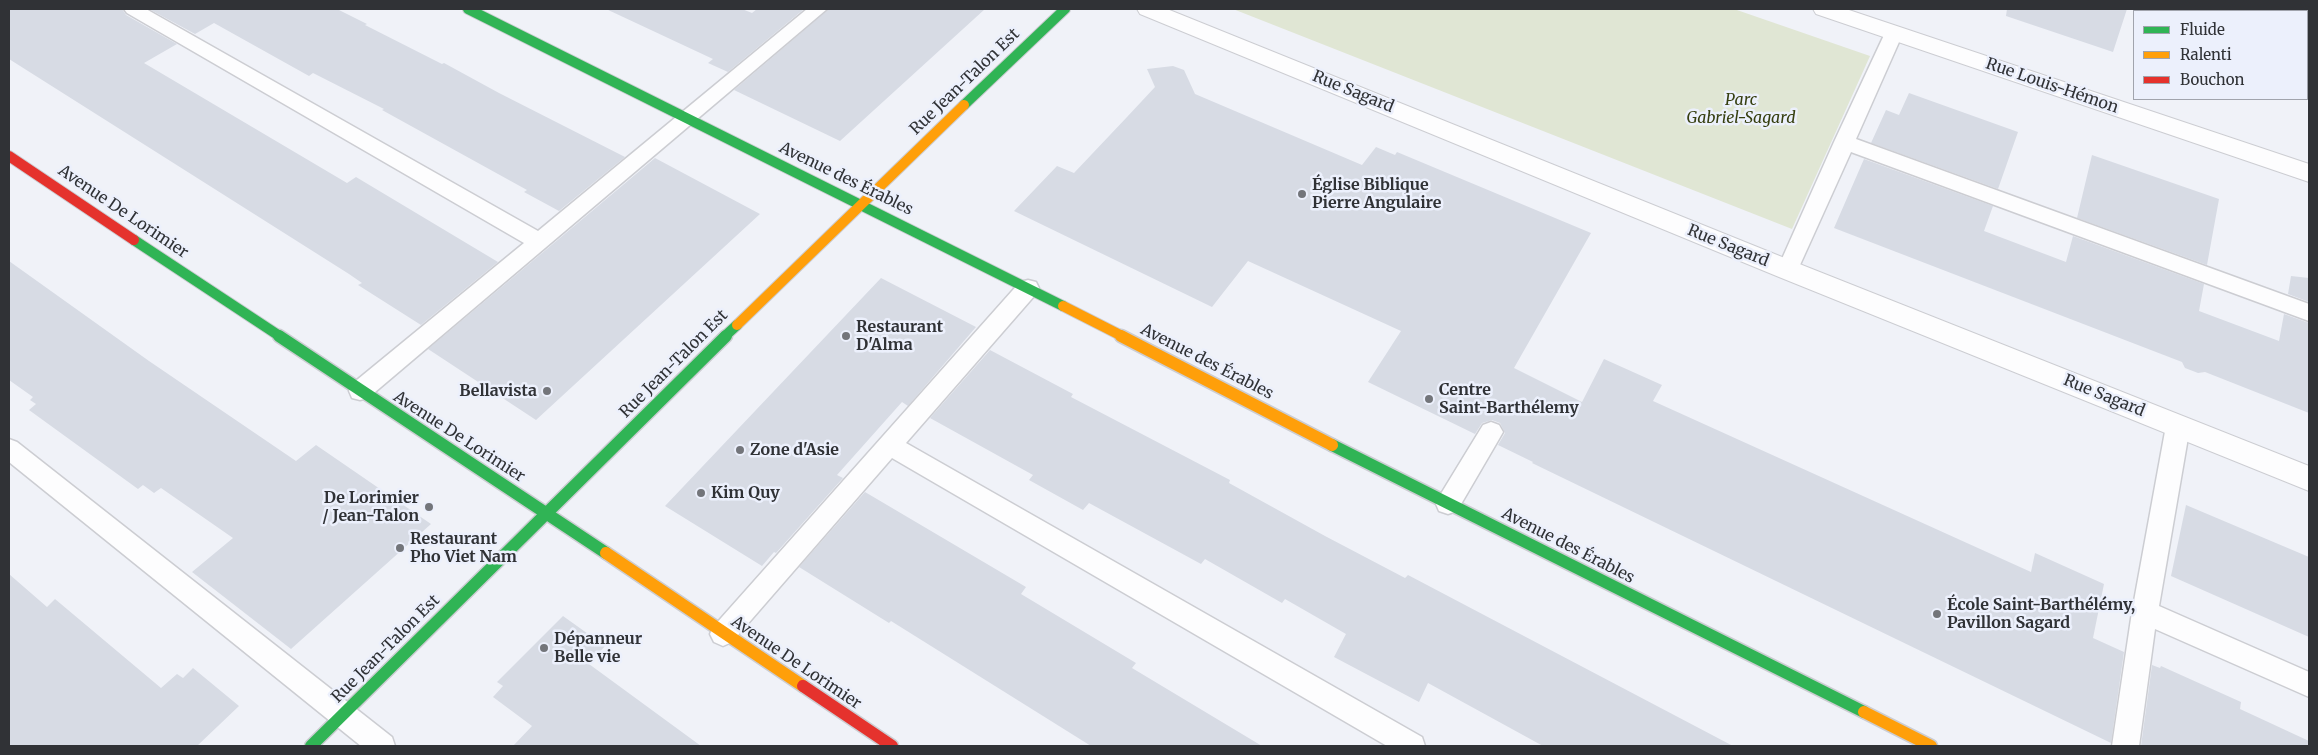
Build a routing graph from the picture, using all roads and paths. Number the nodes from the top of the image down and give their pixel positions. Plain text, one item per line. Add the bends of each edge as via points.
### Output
1 (132, 9) edge
2 (468, 9) edge
3 (818, 9) edge
4 (1064, 9) edge
5 (1148, 9) edge
6 (1824, 9) edge
7 (1894, 33) junction
8 (685, 119) junction
9 (1844, 142) junction
10 (9, 156) edge
11 (2309, 173) edge
12 (860, 204) junction
13 (538, 241) junction
14 (1788, 270) junction
15 (1028, 288) junction
16 (2309, 313) edge
17 (360, 391) junction
18 (2178, 426) junction
19 (1491, 432) dead end
20 (890, 446) junction
21 (9, 449) edge
22 (2309, 479) edge
23 (1448, 504) junction
24 (546, 513) junction
25 (2145, 612) junction
26 (723, 634) junction
27 (2309, 686) edge
28 (343, 714) junction
29 (311, 746) edge
30 (382, 746) edge
31 (892, 746) edge
32 (1412, 746) edge
33 (1931, 746) edge
34 (2124, 746) edge

1 - 13 lane
2 - 8 main road, Avenue des Érables
3 - 8 lane
4 - 12 main road, Rue Jean-Talon Est
5 - 14 street, Rue Sagard
6 - 7 street, Rue Louis-Hémon
7 - 9 lane
7 - 11 street, Rue Louis-Hémon
8 - 12 main road, Avenue des Érables
8 - 13 lane
9 - 14 lane
9 - 16 lane
10 - 17 main road, Avenue De Lorimier
12 - 15 main road, Avenue des Érables
12 - 24 main road, Rue Jean-Talon Est
13 - 17 lane
14 - 18 street, Rue Sagard
15 - 20 lane
15 - 23 main road, Avenue des Érables
17 - 24 main road, Avenue De Lorimier
18 - 22 street, Rue Sagard
18 - 25 lane
19 - 23 lane
20 - 26 lane
20 - 32 lane
21 - 28 lane
23 - 33 main road, Avenue des Érables
24 - 26 main road, Avenue De Lorimier
24 - 28 main road, Rue Jean-Talon Est
25 - 27 lane
25 - 34 lane
26 - 31 main road, Avenue De Lorimier
28 - 29 main road, Rue Jean-Talon Est
28 - 30 lane

